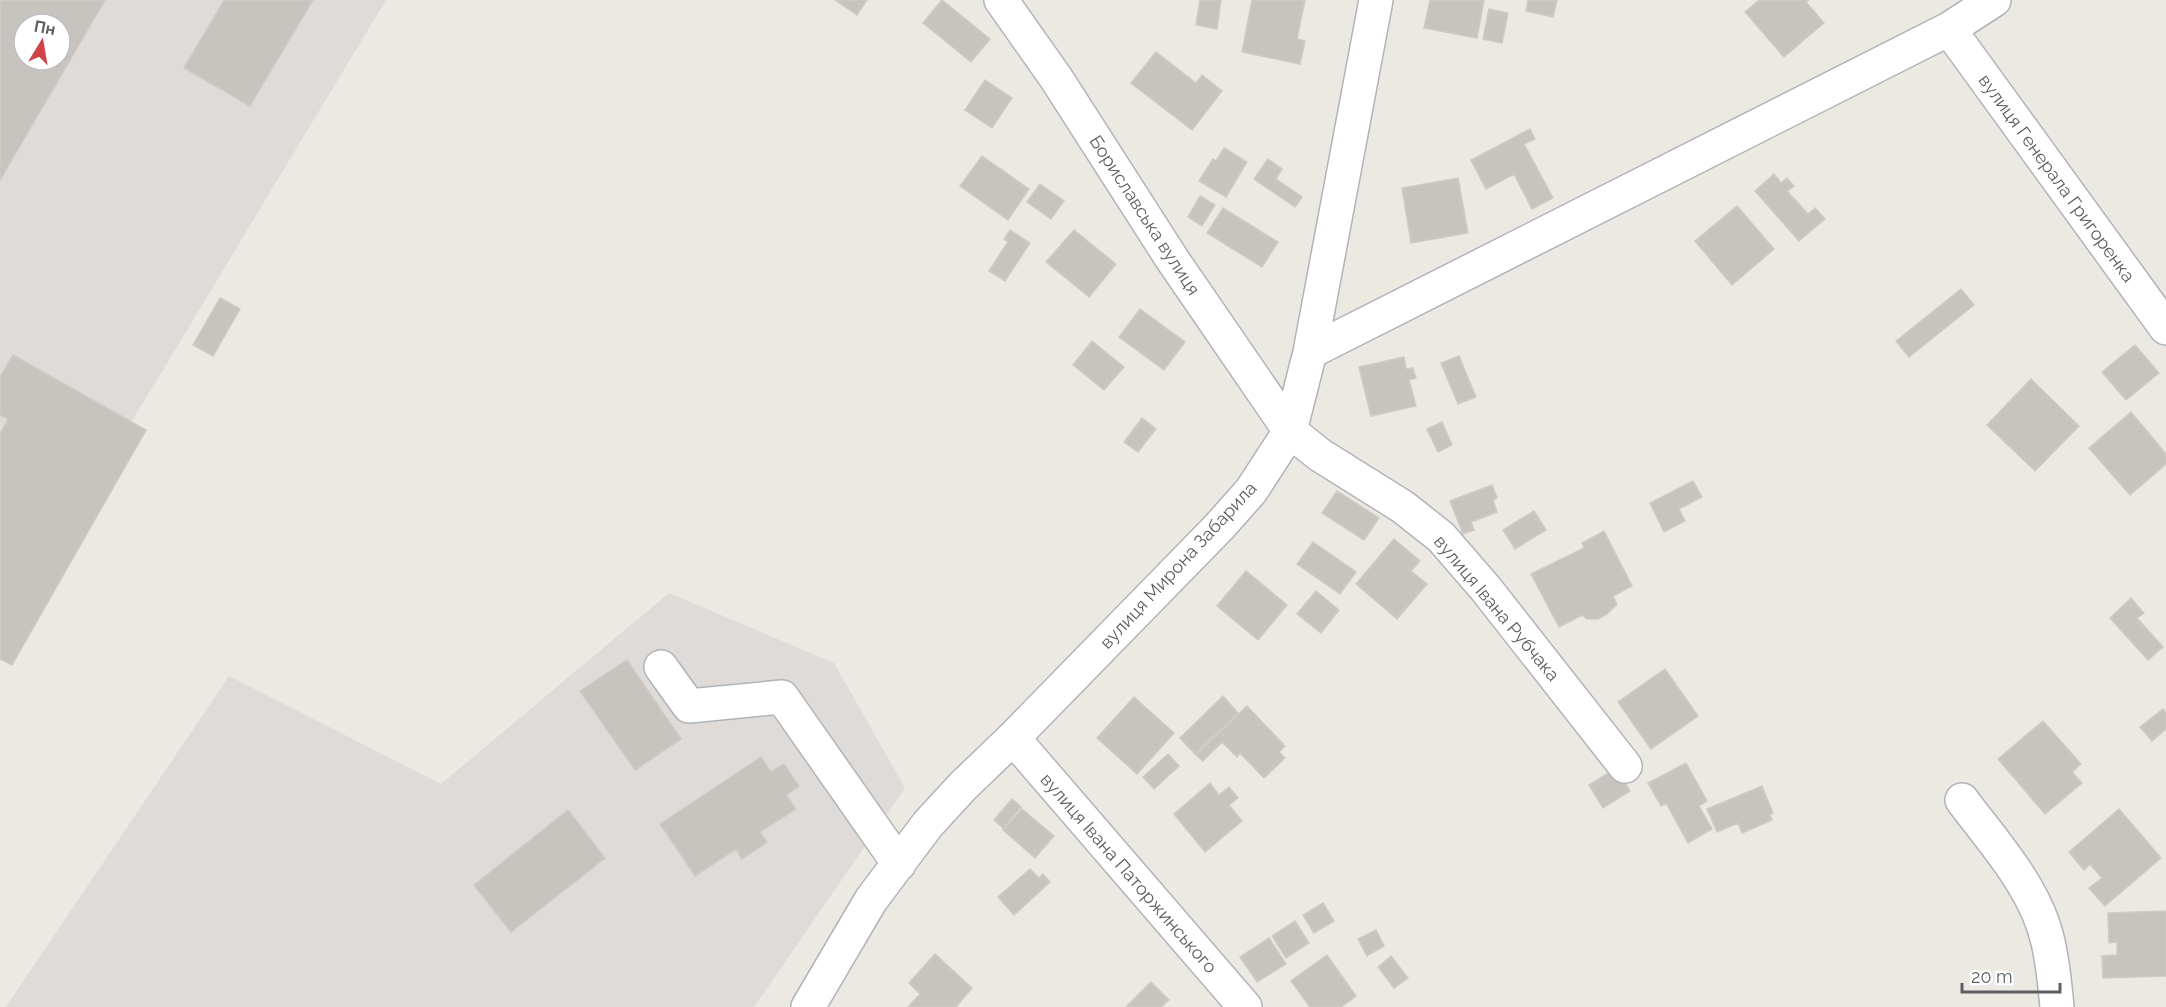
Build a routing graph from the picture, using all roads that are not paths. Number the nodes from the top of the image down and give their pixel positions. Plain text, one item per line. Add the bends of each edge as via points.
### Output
1 (1000, 0) edge
2 (1376, 0) edge
3 (1994, 0) edge
4 (1949, 28) junction
5 (2166, 328) edge
6 (1310, 352) junction
7 (1290, 430) junction
8 (661, 667) dead end
9 (1013, 738) junction
10 (1625, 766) dead end
11 (1962, 800) dead end
12 (899, 864) junction
13 (808, 1007) edge
14 (1245, 1007) edge
15 (2057, 1007) edge

1 - 7 street, Бориславська вулиця
2 - 6 street, вулиця Мирона Забарила
3 - 4 street
4 - 5 street, вулиця Генерала Григоренка
4 - 6 street
6 - 7 street, вулиця Мирона Забарила
7 - 9 street, вулиця Мирона Забарила via 1245,498
7 - 10 street, вулиця Івана Рубчака via 1320,455 1403,507 1441,537
8 - 12 street via 689,706 782,697
9 - 12 street, вулиця Мирона Забарила via 928,824
9 - 14 street, вулиця Івана Паторжинського
11 - 15 street via 2011,864 2034,903 2048,941
12 - 13 street, вулиця Мирона Забарила via 871,900

